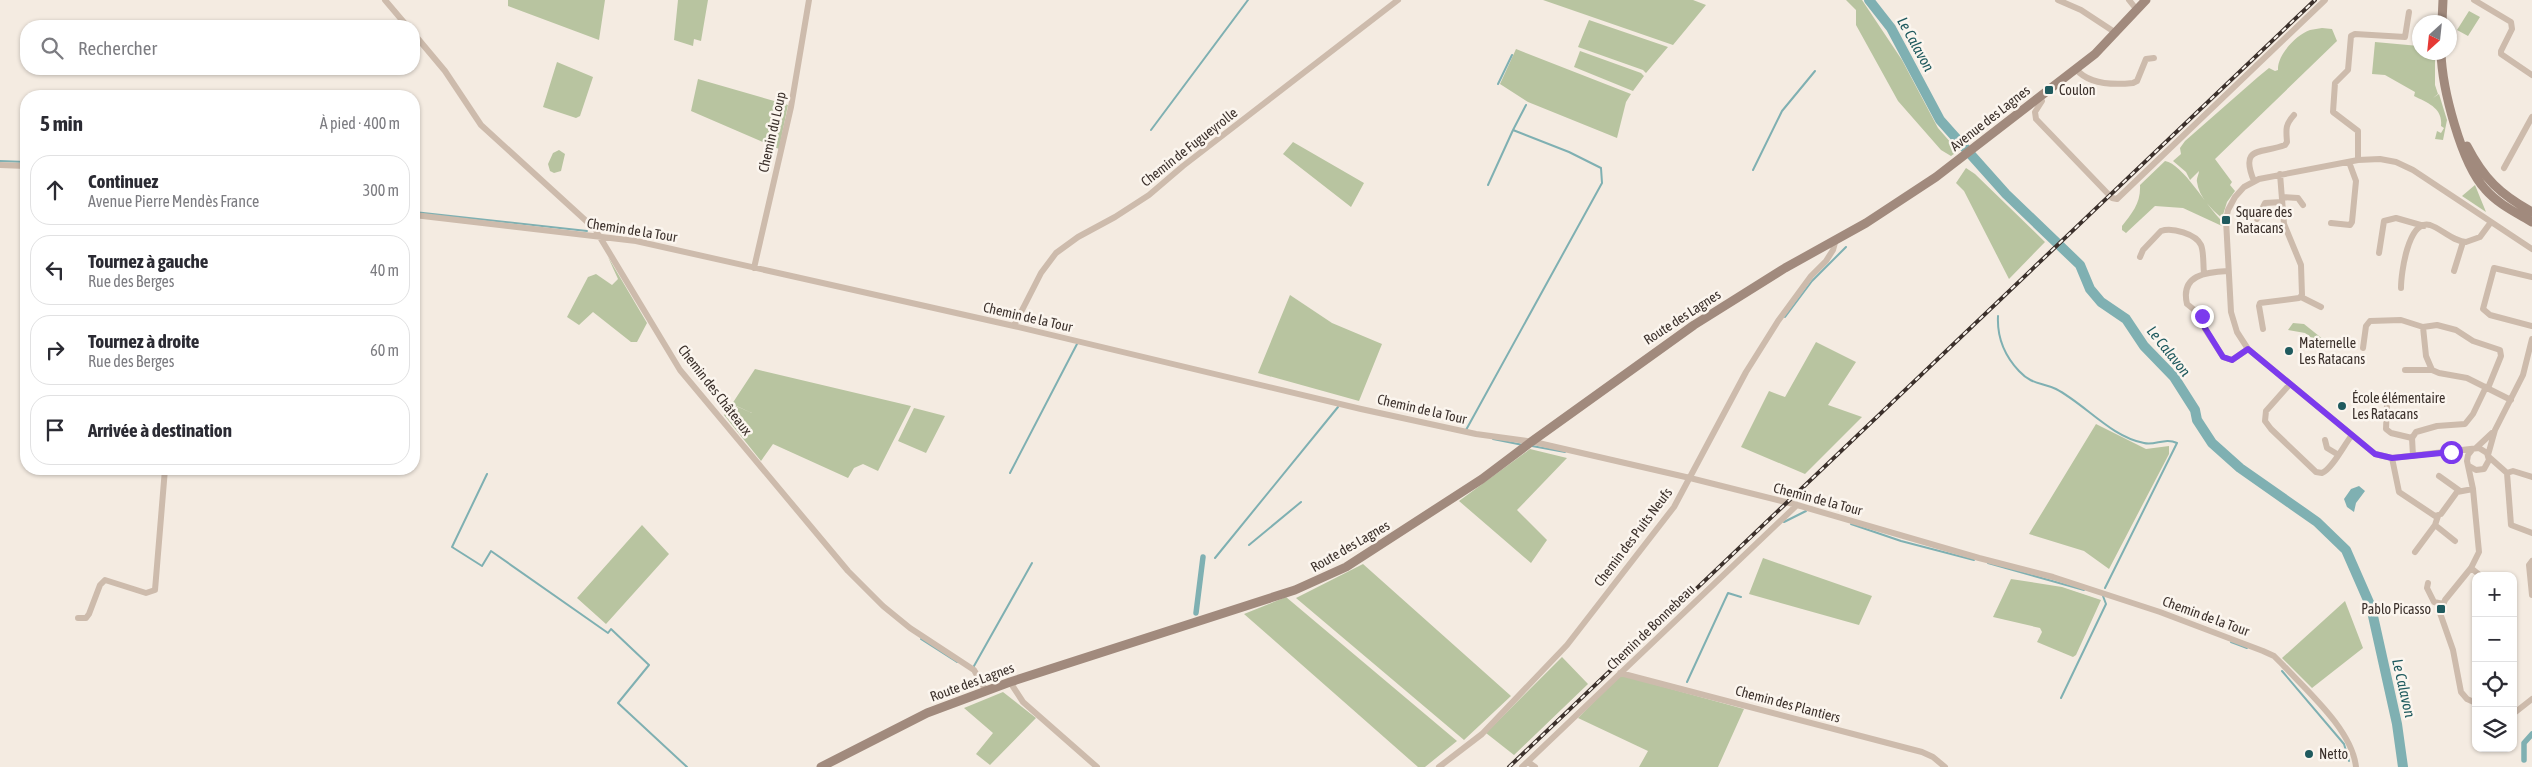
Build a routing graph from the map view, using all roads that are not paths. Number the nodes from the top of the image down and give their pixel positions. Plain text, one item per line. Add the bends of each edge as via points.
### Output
1 (385, 0) edge
2 (808, 0) edge
3 (1398, 0) edge
4 (2058, 0) edge
5 (2129, 0) edge
6 (2146, 0) edge
7 (2324, 0) edge
8 (2445, 0) edge
9 (2474, 0) edge
10 (2138, 10) junction
11 (2409, 12) dead end
12 (2442, 15) edge
13 (402, 20) edge
14 (2116, 33) junction
15 (420, 41) edge
16 (2154, 58) dead end
17 (2442, 60) edge
18 (2076, 69) junction
19 (2532, 74) edge
20 (2040, 96) junction
21 (2449, 102) junction
22 (2294, 115) dead end
23 (2532, 117) edge
24 (2358, 160) junction
25 (2349, 162) junction
26 (0, 165) edge
27 (20, 166) edge
28 (2504, 168) dead end
29 (2280, 174) junction
30 (2254, 181) junction
31 (2282, 199) junction
32 (2303, 205) dead end
33 (2532, 212) edge
34 (420, 217) edge
35 (2257, 220) dead end
36 (2491, 222) junction
37 (2532, 222) edge
38 (2331, 223) dead end
39 (2424, 226) junction
40 (601, 237) junction
41 (1836, 239) junction
42 (2464, 242) junction
43 (2531, 247) edge
44 (2379, 254) dead end
45 (2140, 257) dead end
46 (754, 268) junction
47 (2228, 271) junction
48 (2454, 271) dead end
49 (2204, 273) junction
50 (2532, 277) edge
51 (2401, 288) dead end
52 (2301, 297) junction
53 (2321, 307) dead end
54 (1014, 326) junction
55 (2532, 326) edge
56 (2422, 327) junction
57 (2263, 329) dead end
58 (2532, 339) edge
59 (2363, 348) dead end
60 (2248, 349) junction
61 (2405, 370) dead end
62 (2432, 370) junction
63 (2523, 375) junction
64 (2532, 376) edge
65 (2290, 384) junction
66 (2487, 388) junction
67 (2391, 396) dead end
68 (2510, 400) junction
69 (2495, 430) junction
70 (2352, 436) junction
71 (2412, 438) junction
72 (2325, 440) dead end
73 (1531, 442) junction
74 (2474, 449) junction
75 (2451, 452) junction
76 (2337, 454) junction
77 (2413, 456) junction
78 (2489, 456) junction
79 (2392, 458) junction
80 (2468, 463) junction
81 (2486, 467) junction
82 (2479, 470) junction
83 (2504, 471) junction
84 (165, 475) edge
85 (2439, 476) dead end
86 (2532, 477) edge
87 (1690, 478) junction
88 (2472, 481) junction
89 (2474, 489) junction
90 (2460, 491) junction
91 (1797, 505) junction
92 (2438, 516) junction
93 (2435, 525) junction
94 (2532, 533) edge
95 (2455, 541) dead end
96 (2415, 552) dead end
97 (2532, 561) edge
98 (2471, 568) junction
99 (2476, 572) edge
100 (2428, 583) dead end
101 (2532, 595) edge
102 (2443, 604) junction
103 (78, 618) dead end
104 (1620, 672) junction
105 (1010, 682) junction
106 (986, 691) junction
107 (2532, 699) edge
108 (2472, 701) edge
109 (2517, 711) edge
110 (1528, 762) junction
111 (822, 767) edge
112 (1097, 767) edge
113 (1439, 767) edge
114 (1522, 767) edge
115 (1535, 767) edge
116 (1945, 767) edge
117 (2356, 767) edge

1 - 13 street
2 - 46 street, Chemin du Loup via 791,107
3 - 54 street, Chemin de Fugueyrolle via 1149,195 1066,244 1040,273
4 - 14 street via 2081,10
5 - 10 street
6 - 10 street, Avenue des Lagnes
7 - 20 street via 2117,199 2090,177 2036,119 2035,112 2042,104
8 - 12 street
9 - 19 street via 2511,22 2512,29 2501,54
10 - 14 street, Avenue des Lagnes
11 - 24 street via 2405,37 2352,36 2347,72 2335,84 2333,112 2358,131
14 - 18 street, Avenue des Lagnes
15 - 40 street, Chemin des Châteaux via 482,125
16 - 18 street via 2146,58 2137,81 2133,83 2091,80
17 - 21 street
18 - 20 street, Avenue des Lagnes
20 - 41 street, Avenue des Lagnes via 1955,163
21 - 33 street via 2468,148 2489,182 2507,198
21 - 37 street via 2462,147 2480,183 2500,203
22 - 30 street via 2285,129 2285,145 2260,150 2249,160
23 - 28 street
24 - 25 street
24 - 36 street via 2380,159 2404,165
25 - 29 street
25 - 38 street via 2356,181 2352,222 2350,225
26 - 27 street
29 - 30 street
29 - 31 street
30 - 47 street via 2240,191 2228,210
31 - 32 street via 2298,198
31 - 35 street via 2265,203
31 - 52 street via 2287,235 2301,266
34 - 40 street, Chemin de la Tour
36 - 42 street via 2478,239
36 - 43 street
39 - 42 street
39 - 44 street via 2396,218 2384,221
39 - 51 street via 2411,238
40 - 46 street, Chemin de la Tour via 636,240
40 - 106 street, Chemin des Châteaux via 680,370 806,522 883,606 974,670
41 - 73 street, Route des Lagnes via 1694,325
41 - 87 street, Chemin des Puits Neufs via 1826,261 1810,276 1746,372
42 - 48 street
45 - 49 street via 2161,231 2173,230 2202,246
46 - 54 street, Chemin de la Tour
47 - 49 street
47 - 60 street via 2233,322
49 - 60 street via 2186,287 2187,304 2202,316 2205,328 2223,357 2232,360
50 - 55 street via 2494,268 2483,305 2490,315
52 - 53 street
52 - 57 street via 2260,303
54 - 73 street, Chemin de la Tour via 1476,434
56 - 59 street via 2401,320 2368,322
56 - 62 street via 2426,356
56 - 66 street via 2437,325 2456,330 2473,341 2500,350 2502,356
58 - 63 street
60 - 65 street
61 - 62 street
62 - 66 street via 2467,378
63 - 64 street
63 - 68 street
65 - 70 street
65 - 76 street via 2266,411 2267,425 2316,472 2329,469
66 - 68 street
66 - 71 street via 2465,424 2437,426 2416,432
67 - 71 street via 2387,405 2386,429
68 - 69 street
69 - 74 street
69 - 78 street
70 - 76 street
70 - 79 street via 2375,454
71 - 77 street
72 - 76 street via 2327,448
73 - 87 street, Chemin de la Tour
73 - 105 street, Route des Lagnes via 1463,493 1326,578
74 - 75 street
74 - 78 street via 2482,449
74 - 80 street via 2468,454
75 - 77 street
75 - 80 street via 2459,454
77 - 79 street
78 - 81 street
78 - 83 street
79 - 92 street via 2400,492
80 - 82 street
80 - 88 street
81 - 82 street
81 - 83 street
82 - 88 street
83 - 86 street
83 - 94 street via 2511,525
84 - 103 street via 155,590 146,593 105,580 89,614 86,618
85 - 90 street
87 - 91 street, Chemin de la Tour
87 - 113 street, Chemin des Puits Neufs via 1674,507 1567,645 1482,734
88 - 89 street
89 - 90 street
89 - 98 street via 2479,552
90 - 92 street
91 - 104 street, Chemin de Bonnebeau
91 - 117 street, Chemin de la Tour via 2071,583 2268,653 2284,665 2340,729 2350,744
92 - 93 street
93 - 95 street
93 - 96 street
97 - 101 street via 2529,565
98 - 99 street
98 - 102 street
100 - 102 street via 2434,602
102 - 108 street via 2441,618 2461,692
104 - 110 street, Chemin de Bonnebeau
104 - 116 street, Chemin des Plantiers via 1922,752
105 - 106 street, Route des Lagnes
105 - 112 street via 1023,702
106 - 111 street, Route des Lagnes via 920,716
107 - 109 street
110 - 114 street, Chemin de Bonnebeau
110 - 115 street

